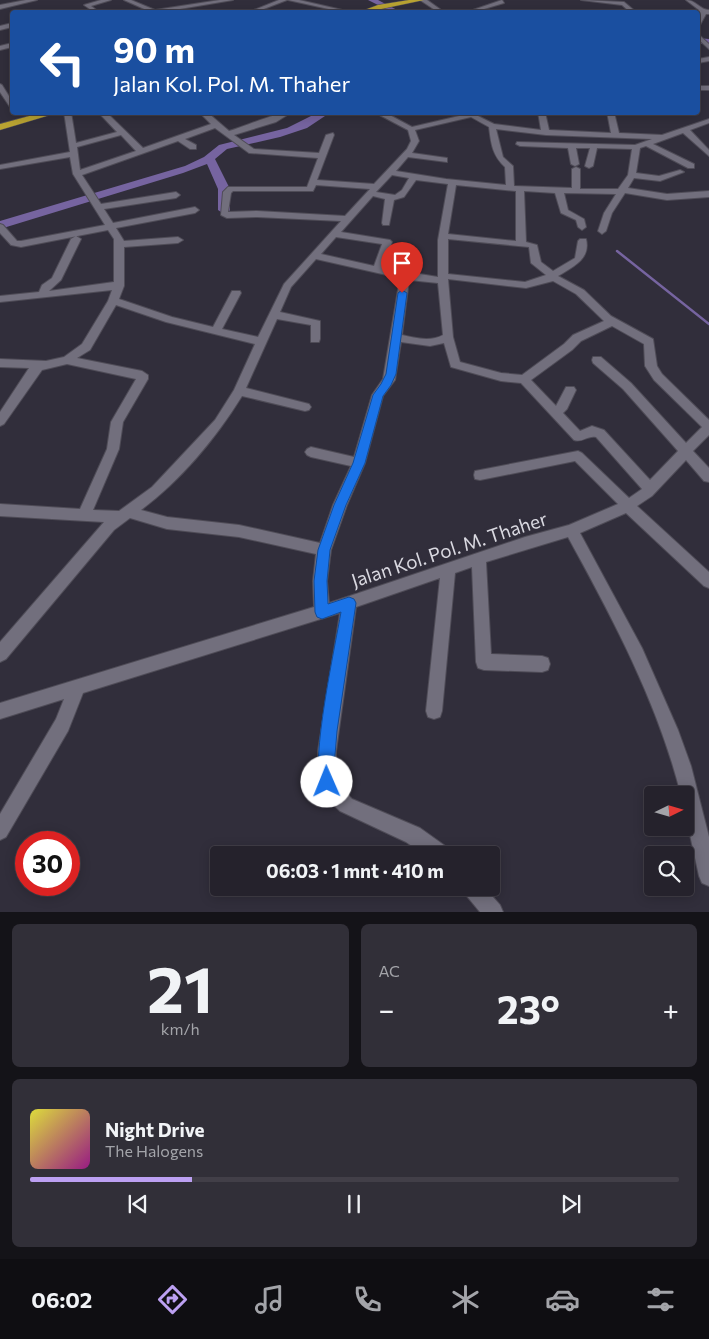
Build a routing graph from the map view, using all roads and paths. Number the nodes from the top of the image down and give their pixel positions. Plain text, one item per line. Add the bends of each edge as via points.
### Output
1 (34, 0) edge
2 (108, 0) edge
3 (127, 0) edge
4 (223, 0) edge
5 (230, 0) edge
6 (284, 0) edge
7 (291, 0) edge
8 (407, 0) edge
9 (422, 0) edge
10 (584, 0) edge
11 (689, 0) edge
12 (20, 2) junction
13 (502, 2) dead end
14 (174, 3) dead end
15 (202, 4) junction
16 (387, 4) junction
17 (377, 6) junction
18 (696, 6) junction
19 (0, 7) edge
20 (184, 7) junction
21 (25, 8) dead end
22 (479, 9) joint
23 (675, 9) edge
24 (94, 10) edge
25 (150, 10) edge
26 (166, 10) edge
27 (209, 10) edge
28 (257, 10) edge
29 (338, 10) edge
30 (362, 10) edge
31 (367, 10) edge
32 (438, 10) edge
33 (476, 10) edge
34 (631, 10) edge
35 (706, 12) edge
36 (0, 86) edge
37 (10, 103) edge
38 (18, 115) edge
39 (45, 115) edge
40 (68, 115) edge
41 (104, 115) edge
42 (205, 115) edge
43 (274, 115) edge
44 (284, 115) edge
45 (384, 115) edge
46 (472, 115) joint
47 (543, 115) edge
48 (611, 115) edge
49 (278, 118) junction
50 (709, 121) edge
51 (0, 122) edge
52 (216, 125) junction
53 (492, 126) junction
54 (0, 127) edge
55 (411, 129) junction
56 (684, 129) junction
57 (121, 133) junction
58 (546, 133) junction
59 (228, 134) junction
60 (330, 135) dead end
61 (616, 136) junction
62 (661, 137) junction
63 (180, 139) junction
64 (646, 143) junction
65 (520, 144) dead end
66 (572, 146) junction
67 (594, 146) junction
68 (193, 147) dead end
69 (636, 148) junction
70 (74, 150) junction
71 (142, 152) junction
72 (406, 154) junction
73 (709, 154) edge
74 (322, 156) junction
75 (444, 160) dead end
76 (589, 166) dead end
77 (691, 166) dead end
78 (0, 167) edge
79 (389, 172) junction
80 (680, 172) dead end
81 (77, 174) junction
82 (632, 175) junction
83 (414, 177) junction
84 (313, 182) junction
85 (452, 182) junction
86 (680, 184) dead end
87 (510, 188) junction
88 (520, 189) junction
89 (372, 190) junction
90 (559, 190) junction
91 (576, 191) junction
92 (622, 191) junction
93 (709, 194) edge
94 (176, 195) dead end
95 (684, 196) junction
96 (390, 198) junction
97 (94, 202) junction
98 (195, 210) dead end
99 (346, 219) junction
100 (386, 223) dead end
101 (109, 226) junction
102 (0, 227) edge
103 (582, 227) dead end
104 (602, 231) dead end
105 (334, 234) junction
106 (444, 236) junction
107 (76, 240) dead end
108 (178, 240) dead end
109 (583, 241) dead end
110 (120, 244) junction
111 (521, 244) junction
112 (315, 256) junction
113 (378, 270) junction
114 (405, 276) junction
115 (551, 276) junction
116 (443, 278) junction
117 (118, 286) junction
118 (236, 293) dead end
119 (42, 294) junction
120 (0, 299) edge
121 (113, 301) junction
122 (276, 315) junction
123 (614, 321) junction
124 (215, 332) junction
125 (448, 337) junction
126 (315, 338) dead end
127 (396, 338) junction
128 (263, 342) junction
129 (66, 360) junction
130 (597, 360) dead end
131 (0, 363) edge
132 (45, 365) junction
133 (524, 379) junction
134 (570, 390) dead end
135 (239, 391) junction
136 (306, 407) dead end
137 (3, 410) edge
138 (555, 413) junction
139 (0, 421) edge
140 (709, 427) edge
141 (686, 450) junction
142 (311, 452) dead end
143 (359, 463) junction
144 (480, 475) dead end
145 (709, 477) edge
146 (650, 489) junction
147 (628, 506) junction
148 (0, 510) edge
149 (84, 514) junction
150 (125, 514) junction
151 (571, 530) junction
152 (324, 550) junction
153 (479, 559) junction
154 (448, 568) junction
155 (709, 581) edge
156 (349, 603) junction
157 (322, 612) junction
158 (0, 654) edge
159 (542, 664) dead end
160 (77, 688) junction
161 (0, 711) edge
162 (434, 711) dead end
163 (0, 831) edge
164 (428, 846) edge
165 (709, 876) edge
166 (480, 896) edge
167 (493, 912) edge

1 - 12 street
2 - 24 street via 86,5
3 - 25 street
4 - 5 street
4 - 15 street
6 - 28 street
7 - 29 street
8 - 16 highway
9 - 16 highway
9 - 32 street
10 - 34 street via 624,4
11 - 18 street
12 - 19 street
12 - 21 street
13 - 22 street
14 - 20 street
15 - 20 street
15 - 27 street
16 - 17 highway
17 - 30 highway
17 - 31 highway
18 - 23 street
18 - 35 street
20 - 26 street
22 - 33 street
36 - 37 street
38 - 51 highway
39 - 54 highway
40 - 70 street
41 - 57 street
42 - 52 street
43 - 49 street
44 - 49 street
45 - 55 street
46 - 53 street
46 - 55 street via 435,119
47 - 58 street
48 - 61 street
49 - 59 street
50 - 56 street
52 - 59 street
52 - 63 street
53 - 58 street
53 - 87 street via 496,149 509,166
55 - 72 street via 415,141
56 - 62 street
56 - 73 street
57 - 70 street
57 - 71 street
58 - 61 street
59 - 74 street via 254,152
60 - 74 street
61 - 62 street
62 - 64 street
63 - 68 street
63 - 71 street
64 - 69 street
64 - 77 street
65 - 66 street
66 - 67 street
66 - 91 street
67 - 69 street
67 - 76 street
69 - 82 street
70 - 78 street
70 - 81 street
71 - 81 street
72 - 75 street
72 - 79 street
74 - 84 street
79 - 83 street
79 - 89 street
80 - 82 street via 660,179
81 - 97 street
82 - 92 street
83 - 85 street
83 - 96 street via 402,196
84 - 89 street
84 - 99 street via 308,190 229,189 225,214
85 - 87 street
85 - 106 street
86 - 95 street
87 - 88 street
88 - 90 street
88 - 111 street
89 - 96 street
89 - 99 street
90 - 91 street
90 - 103 street via 564,211 580,219
91 - 92 street
92 - 95 street
92 - 104 street via 608,213
93 - 95 street
94 - 97 street
96 - 100 street
97 - 101 street
98 - 101 street
99 - 105 street
101 - 102 street via 21,244 14,242
101 - 110 street
105 - 112 street
105 - 113 street via 388,242
106 - 111 street
106 - 116 street
107 - 119 street via 56,280
108 - 110 street
109 - 115 street via 578,260
110 - 117 street
111 - 115 street via 534,246 536,263
112 - 113 street
112 - 122 street via 288,286
113 - 114 street
114 - 116 street
114 - 127 street
115 - 116 street via 522,285
115 - 123 street via 580,292 600,313
116 - 125 street
117 - 119 street
117 - 121 street
118 - 124 street
119 - 120 street
121 - 124 street
121 - 129 street via 86,347
122 - 126 street via 316,323
122 - 128 street
123 - 133 street via 577,338
123 - 140 street via 649,342 651,366 658,377
124 - 128 street
125 - 127 street via 434,342
125 - 133 street via 455,364 501,377
127 - 143 street via 391,374 378,395
128 - 135 street
129 - 132 street
129 - 149 street via 142,375 118,422 113,449
130 - 141 street via 627,386
131 - 132 street
132 - 137 street via 38,366 29,375
133 - 138 street
134 - 138 street via 564,406
135 - 136 street
135 - 150 street via 219,423 194,452 152,495
137 - 139 street
138 - 146 street via 578,437 592,431 600,433
140 - 141 street, Jalan Kol. Pol. M. Thaher
141 - 145 street
141 - 146 street, Jalan Kol. Pol. M. Thaher
142 - 143 street
143 - 152 street
144 - 147 street via 578,456
146 - 147 street, Jalan Kol. Pol. M. Thaher
147 - 151 street, Jalan Kol. Pol. M. Thaher
147 - 155 street
148 - 149 street
149 - 150 street
150 - 152 street via 167,523 239,531
150 - 158 street via 109,526
151 - 153 street, Jalan Kol. Pol. M. Thaher
151 - 165 street via 636,654 671,731
152 - 157 street via 320,581
153 - 154 street, Jalan Kol. Pol. M. Thaher
153 - 159 street via 484,662
154 - 156 street, Jalan Kol. Pol. M. Thaher
154 - 162 street
156 - 157 street, Jalan Kol. Pol. M. Thaher
156 - 164 street via 327,751 327,782 330,790 346,805 413,835
157 - 160 street, Jalan Kol. Pol. M. Thaher
160 - 161 street, Jalan Kol. Pol. M. Thaher
160 - 163 street via 62,725
166 - 167 street

